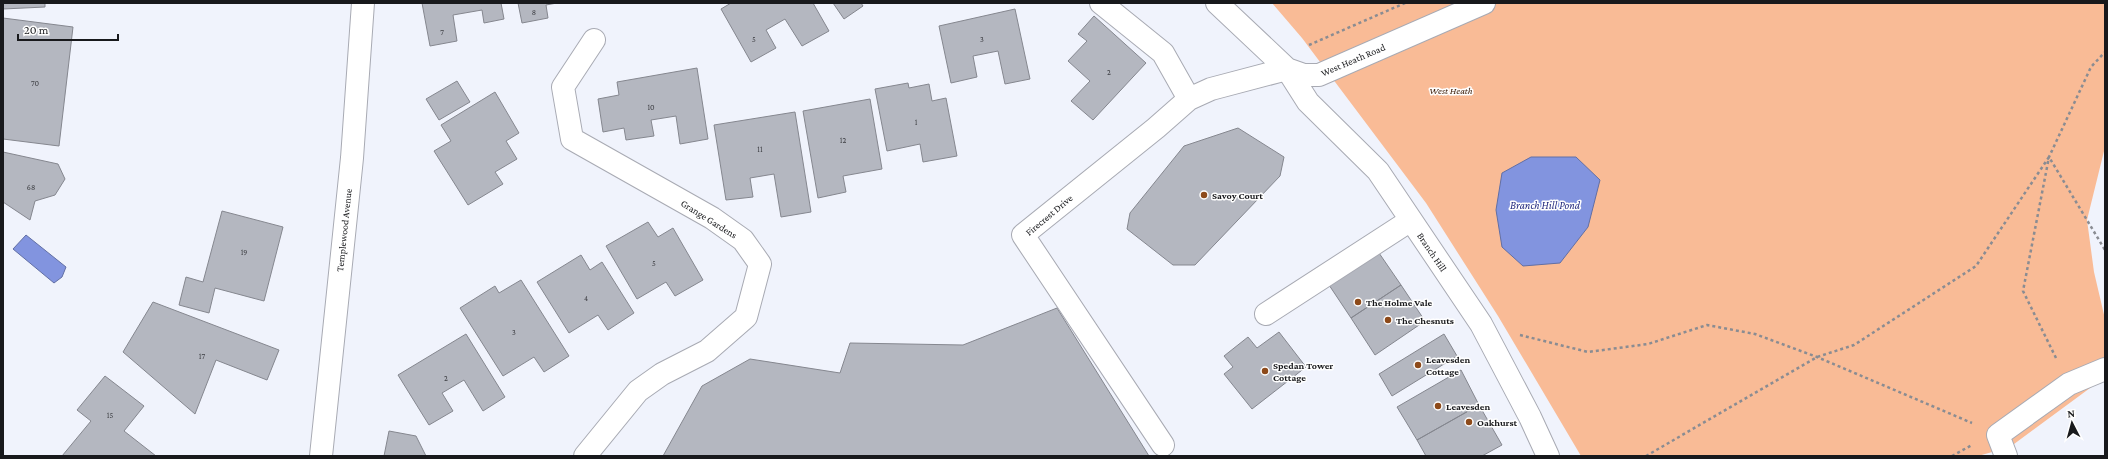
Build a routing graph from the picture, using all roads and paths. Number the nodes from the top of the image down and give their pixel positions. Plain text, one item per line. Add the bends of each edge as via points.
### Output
1 (363, 3) edge
2 (1101, 3) edge
3 (1217, 3) edge
4 (1484, 3) edge
5 (594, 40) dead end
6 (2105, 52) edge
7 (1287, 69) junction
8 (1189, 99) junction
9 (2049, 157) junction
10 (1411, 220) junction
11 (2105, 250) edge
12 (1266, 314) dead end
13 (1480, 324) junction
14 (1817, 357) junction
15 (2105, 369) edge
16 (2069, 384) junction
17 (1998, 435) junction
18 (1163, 445) dead end
19 (322, 456) edge
20 (585, 456) edge
21 (1548, 456) edge
22 (1646, 456) edge
23 (2006, 456) edge

1 - 19 street, Templewood Avenue via 352,158
2 - 8 street via 1163,53
3 - 7 street, West Heath Road
4 - 7 street, West Heath Road via 1319,76 1304,75
5 - 20 street, Grange Gardens via 563,87 572,139 712,218 743,240 760,264 746,317 707,351 662,374 638,391
6 - 9 path via 2091,67
7 - 8 street, Firecrest Drive via 1224,85
7 - 10 street, Branch Hill via 1308,102 1378,171
8 - 18 street, Firecrest Drive via 1022,235
9 - 11 path
9 - 14 path via 1976,266 1854,345
9 - 16 path via 2023,291
10 - 12 street
10 - 13 street, Branch Hill
13 - 14 path via 1588,352 1648,344 1707,325 1755,334
13 - 21 street, Branch Hill
14 - 17 path
14 - 22 path
15 - 16 street
16 - 17 street
17 - 23 street

